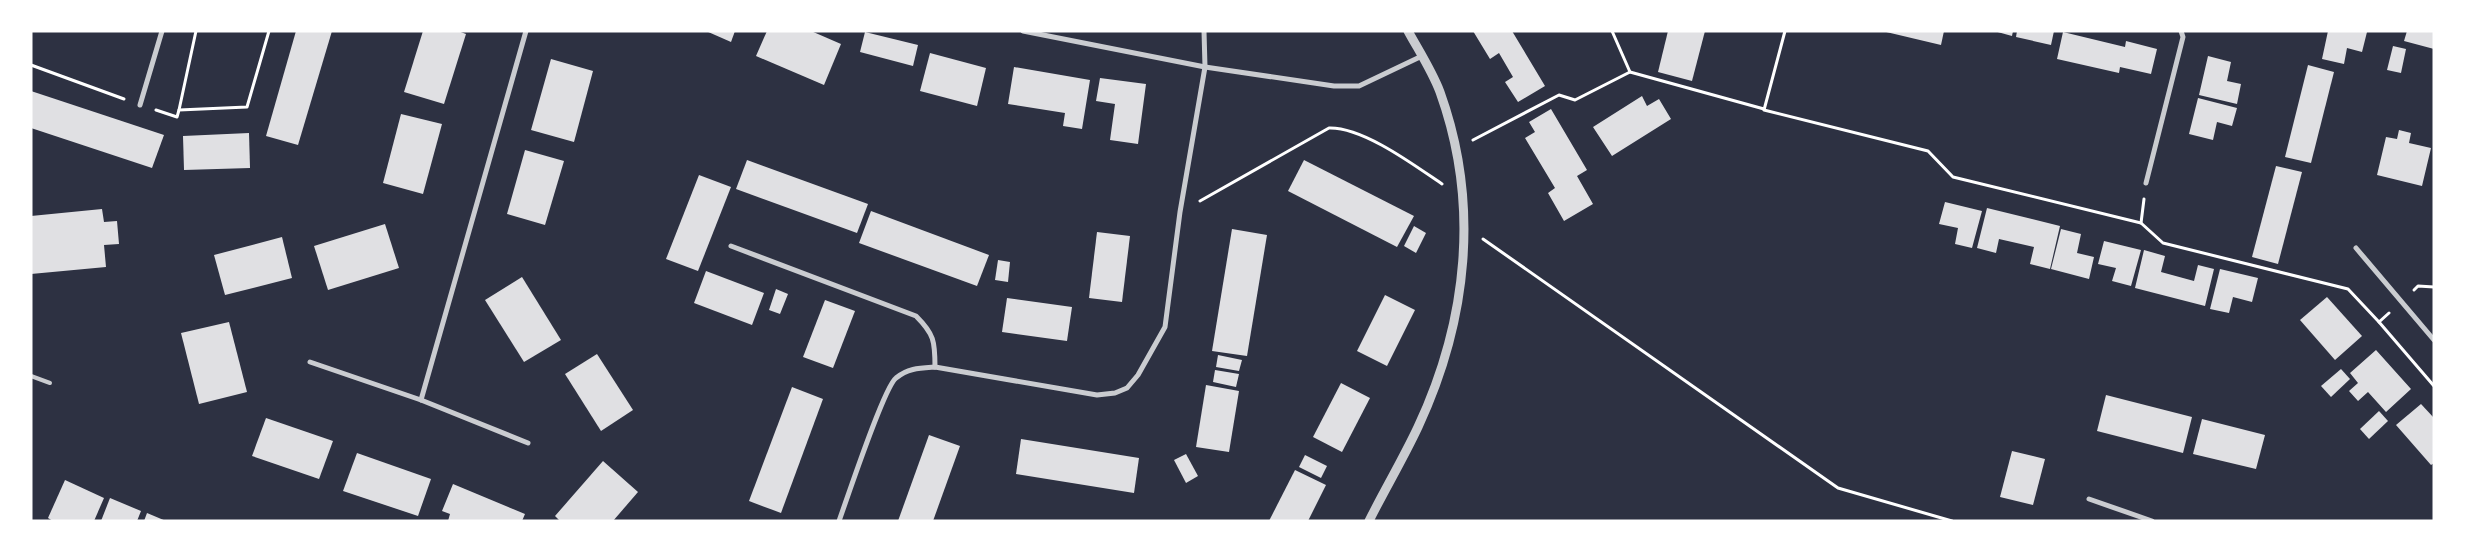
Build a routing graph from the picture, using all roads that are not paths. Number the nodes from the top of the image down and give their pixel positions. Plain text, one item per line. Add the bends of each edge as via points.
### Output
1 (162, 31) edge
2 (526, 31) edge
3 (1023, 31) edge
4 (1204, 31) edge
5 (1408, 31) edge
6 (2181, 31) edge
7 (1422, 56) junction
8 (1205, 67) junction
9 (140, 105) road end
10 (2146, 183) road end
11 (731, 246) dead end
12 (2356, 248) dead end
13 (2434, 340) edge
14 (310, 362) dead end
15 (936, 367) junction
16 (31, 376) edge
17 (50, 383) dead end
18 (421, 400) junction
19 (528, 443) dead end
20 (2089, 499) dead end
21 (839, 521) edge
22 (1369, 521) edge
23 (2152, 521) edge

1 - 9 street
2 - 18 street
3 - 8 street
4 - 8 street
5 - 7 street
6 - 10 street via 2183,37
7 - 8 street via 1360,86 1334,86
7 - 22 street via 1439,90 1462,170 1461,283 1453,331 1418,426
8 - 15 street via 1180,212 1165,327 1127,388 1097,395
11 - 15 street via 916,316 931,330
12 - 13 street
14 - 18 street
15 - 21 street via 909,369 894,379
16 - 17 lane
18 - 19 street
20 - 23 street

